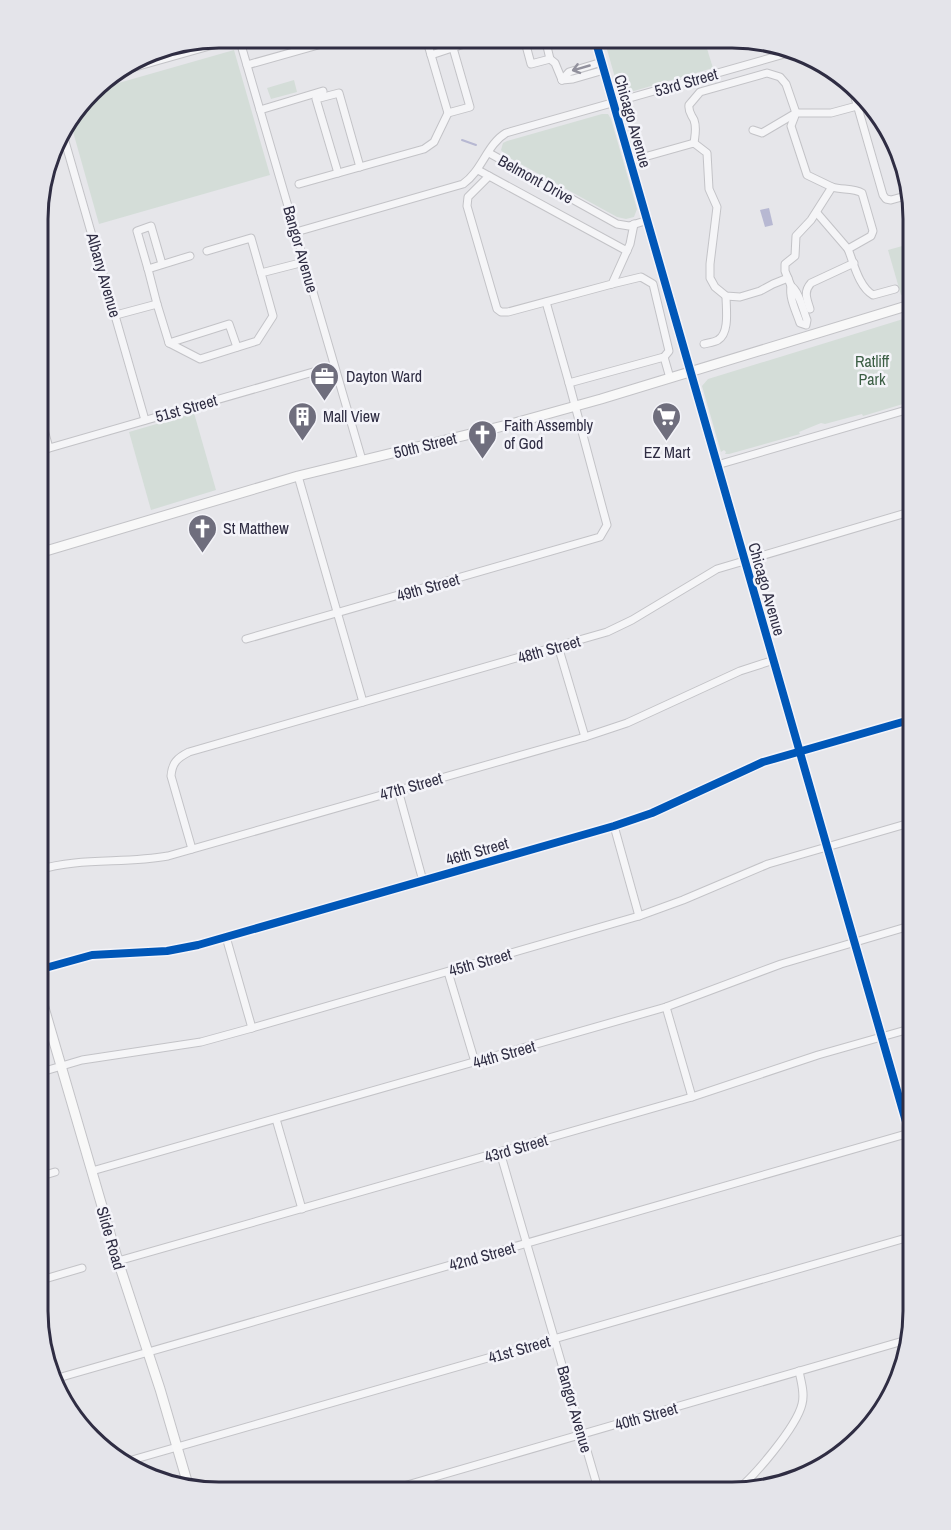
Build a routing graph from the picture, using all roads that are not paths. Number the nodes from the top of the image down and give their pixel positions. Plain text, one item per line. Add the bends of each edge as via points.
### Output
1 (242, 48) edge
2 (307, 48) edge
3 (429, 48) edge
4 (453, 48) joint
5 (527, 48) edge
6 (547, 48) edge
7 (598, 48) edge
8 (200, 49) edge
9 (431, 55) junction
10 (779, 55) edge
11 (550, 59) junction
12 (763, 60) junction
13 (150, 63) edge
14 (247, 65) junction
15 (603, 66) junction
16 (766, 73) junction
17 (695, 79) junction
18 (323, 91) dead end
19 (699, 92) junction
20 (856, 101) edge
21 (614, 102) junction
22 (857, 106) junction
23 (260, 110) junction
24 (448, 113) junction
25 (796, 113) junction
26 (753, 130) dead end
27 (694, 143) junction
28 (66, 144) edge
29 (489, 153) junction
30 (630, 161) junction
31 (360, 167) junction
32 (478, 170) junction
33 (338, 173) junction
34 (489, 176) junction
35 (299, 184) dead end
36 (832, 187) junction
37 (902, 197) edge
38 (817, 213) junction
39 (648, 220) junction
40 (634, 224) junction
41 (296, 232) junction
42 (848, 249) junction
43 (207, 251) dead end
44 (627, 251) junction
45 (190, 256) dead end
46 (304, 262) junction
47 (854, 263) junction
48 (162, 264) junction
49 (148, 268) junction
50 (261, 273) junction
51 (790, 282) junction
52 (612, 284) junction
53 (895, 290) dead end
54 (726, 296) junction
55 (546, 302) junction
56 (158, 304) junction
57 (903, 307) edge
58 (810, 309) dead end
59 (116, 315) junction
60 (169, 343) junction
61 (704, 344) dead end
62 (237, 347) junction
63 (664, 357) junction
64 (334, 366) junction
65 (691, 371) junction
66 (670, 378) junction
67 (569, 383) junction
68 (574, 406) junction
69 (903, 411) edge
70 (145, 420) junction
71 (48, 444) edge
72 (49, 448) joint
73 (362, 460) junction
74 (717, 465) junction
75 (298, 476) junction
76 (903, 514) edge
77 (48, 550) edge
78 (745, 560) junction
79 (338, 614) junction
80 (246, 639) dead end
81 (558, 646) junction
82 (774, 660) junction
83 (363, 702) junction
84 (903, 721) edge
85 (585, 737) junction
86 (799, 751) junction
87 (398, 790) junction
88 (903, 825) edge
89 (614, 826) junction
90 (827, 847) junction
91 (192, 849) junction
92 (48, 868) edge
93 (423, 881) junction
94 (639, 916) junction
95 (903, 928) edge
96 (226, 937) junction
97 (854, 942) junction
98 (48, 967) edge
99 (448, 972) junction
100 (666, 1007) junction
101 (48, 1022) edge
102 (252, 1028) junction
103 (903, 1032) edge
104 (882, 1038) junction
105 (475, 1062) junction
106 (61, 1067) junction
107 (48, 1070) edge
108 (692, 1097) junction
109 (903, 1107) edge
110 (276, 1119) junction
111 (903, 1135) edge
112 (501, 1152) junction
113 (55, 1172) dead end
114 (92, 1172) junction
115 (48, 1174) edge
116 (302, 1209) junction
117 (903, 1239) edge
118 (527, 1243) junction
119 (118, 1262) junction
120 (82, 1268) dead end
121 (48, 1278) edge
122 (555, 1339) junction
123 (900, 1343) edge
124 (147, 1353) junction
125 (799, 1371) junction
126 (62, 1377) edge
127 (582, 1434) junction
128 (177, 1447) junction
129 (134, 1459) edge
130 (186, 1479) edge
131 (747, 1481) edge
132 (414, 1482) edge
133 (595, 1482) edge

1 - 14 street, Bangor Avenue
2 - 14 street
3 - 9 street
4 - 9 street
4 - 24 street via 470,107
5 - 11 street via 531,64
6 - 11 street
7 - 15 street, Chicago Avenue
8 - 13 street
9 - 24 street
10 - 12 street, 53rd Street
11 - 15 street via 562,80
12 - 16 street
12 - 17 street, 53rd Street
14 - 23 street, Bangor Avenue
15 - 21 street, Chicago Avenue
16 - 19 street
16 - 25 street via 780,77 786,84
17 - 19 street
17 - 21 street, 53rd Street
18 - 23 street
19 - 27 street via 688,111 696,131
20 - 22 street
21 - 29 street, 53rd Street via 506,133
21 - 30 street, Chicago Avenue
22 - 25 street via 831,113
22 - 37 street via 883,195 891,200
23 - 41 street, Bangor Avenue
24 - 31 street via 434,142 424,149
25 - 26 street via 762,133
25 - 36 street via 791,126 804,170
27 - 30 street
27 - 54 street via 707,153 709,193 717,207 710,278
28 - 59 street, Albany Avenue
29 - 32 street, Belmont Drive
29 - 40 street, Belmont Drive via 617,224
30 - 39 street, Chicago Avenue
31 - 33 street
31 - 33 street via 339,93 316,99
32 - 34 street
32 - 41 street, Belmont Drive via 452,188
33 - 35 street
34 - 44 street
34 - 55 street via 466,201 497,309 508,312
36 - 38 street
36 - 42 street via 862,193 873,231
38 - 42 street
38 - 51 street via 796,236 795,256 785,264
39 - 40 street, Belmont Drive
39 - 65 street, Chicago Avenue
40 - 44 street
41 - 46 street, Bangor Avenue
42 - 47 street
43 - 50 street via 251,238
44 - 52 street
45 - 48 street
46 - 50 street
46 - 64 street, Bangor Avenue
47 - 53 street via 873,296
47 - 58 street via 811,283 805,294
48 - 49 street
48 - 49 street via 151,226 137,231
49 - 56 street
50 - 62 street via 273,316 257,341
51 - 51 street via 794,306 800,322 806,325 796,289
51 - 54 street via 773,284 754,294
52 - 55 street
52 - 63 street via 641,277 653,284 669,351
54 - 61 street via 723,335
55 - 67 street
56 - 59 street
56 - 60 street
57 - 65 main road, 50th Street
59 - 70 street, Albany Avenue
60 - 62 street via 200,359
60 - 62 street via 229,324
63 - 66 street
63 - 67 street
64 - 70 street, 51st Street
64 - 73 street, Bangor Avenue
65 - 66 main road, 50th Street
65 - 74 street, Chicago Avenue
66 - 68 main road, 50th Street
67 - 68 street
68 - 73 main road, 50th Street
68 - 79 street, 49th Street via 607,525 600,537
69 - 74 street
70 - 72 street, 51st Street
71 - 72 street
73 - 75 main road, 50th Street
74 - 78 street, Chicago Avenue
75 - 77 main road, 50th Street
75 - 79 street
76 - 78 street, 48th Street
78 - 81 street, 48th Street via 717,569 621,626
78 - 82 street, Chicago Avenue
79 - 80 street, 49th Street
79 - 83 street
81 - 83 street, 48th Street
81 - 85 street
82 - 85 street, 47th Street
82 - 86 street, Chicago Avenue
83 - 91 street, 48th Street via 189,752 175,762 171,776
84 - 86 street, 46th Street
85 - 87 street, 47th Street
86 - 89 street, 46th Street via 762,762 652,813
86 - 90 street, Chicago Avenue
87 - 91 street, 47th Street
87 - 93 street
88 - 90 street, 45th Street
89 - 93 street, 46th Street
89 - 94 street
90 - 94 street, 45th Street via 768,864
90 - 97 street, Chicago Avenue
91 - 92 street, 47th Street via 152,860
93 - 96 street, 46th Street
94 - 99 street, 45th Street
95 - 97 street, 44th Street
96 - 98 street, 46th Street via 180,949 92,955
96 - 102 street
97 - 100 street, 44th Street via 781,964
97 - 104 street, Chicago Avenue
99 - 102 street, 45th Street
99 - 105 street
100 - 105 street, 44th Street
100 - 108 street
101 - 106 main road, Slide Road
102 - 106 street, 45th Street via 201,1042
103 - 104 street, 43rd Street
104 - 108 street, 43rd Street
104 - 109 street, Chicago Avenue
105 - 110 street, 44th Street
106 - 107 street, 45th Street
106 - 114 main road, Slide Road
108 - 112 street, 43rd Street
110 - 114 street, 44th Street
110 - 116 street
111 - 118 street, 42nd Street
112 - 116 street, 43rd Street
112 - 118 street, Bangor Avenue
113 - 115 street
114 - 119 main road, Slide Road
116 - 119 street, 43rd Street
117 - 122 street, 41st Street
118 - 122 street, Bangor Avenue
118 - 124 street, 42nd Street
119 - 124 main road, Slide Road
120 - 121 street
122 - 127 street, Bangor Avenue
122 - 128 street, 41st Street
123 - 125 street, 40th Street
124 - 126 street, 42nd Street
124 - 128 main road, Slide Road
125 - 127 street, 40th Street
125 - 131 street via 803,1398 798,1416
127 - 132 street, 40th Street
127 - 133 street, Bangor Avenue
128 - 129 street, 41st Street
128 - 130 main road, Slide Road

